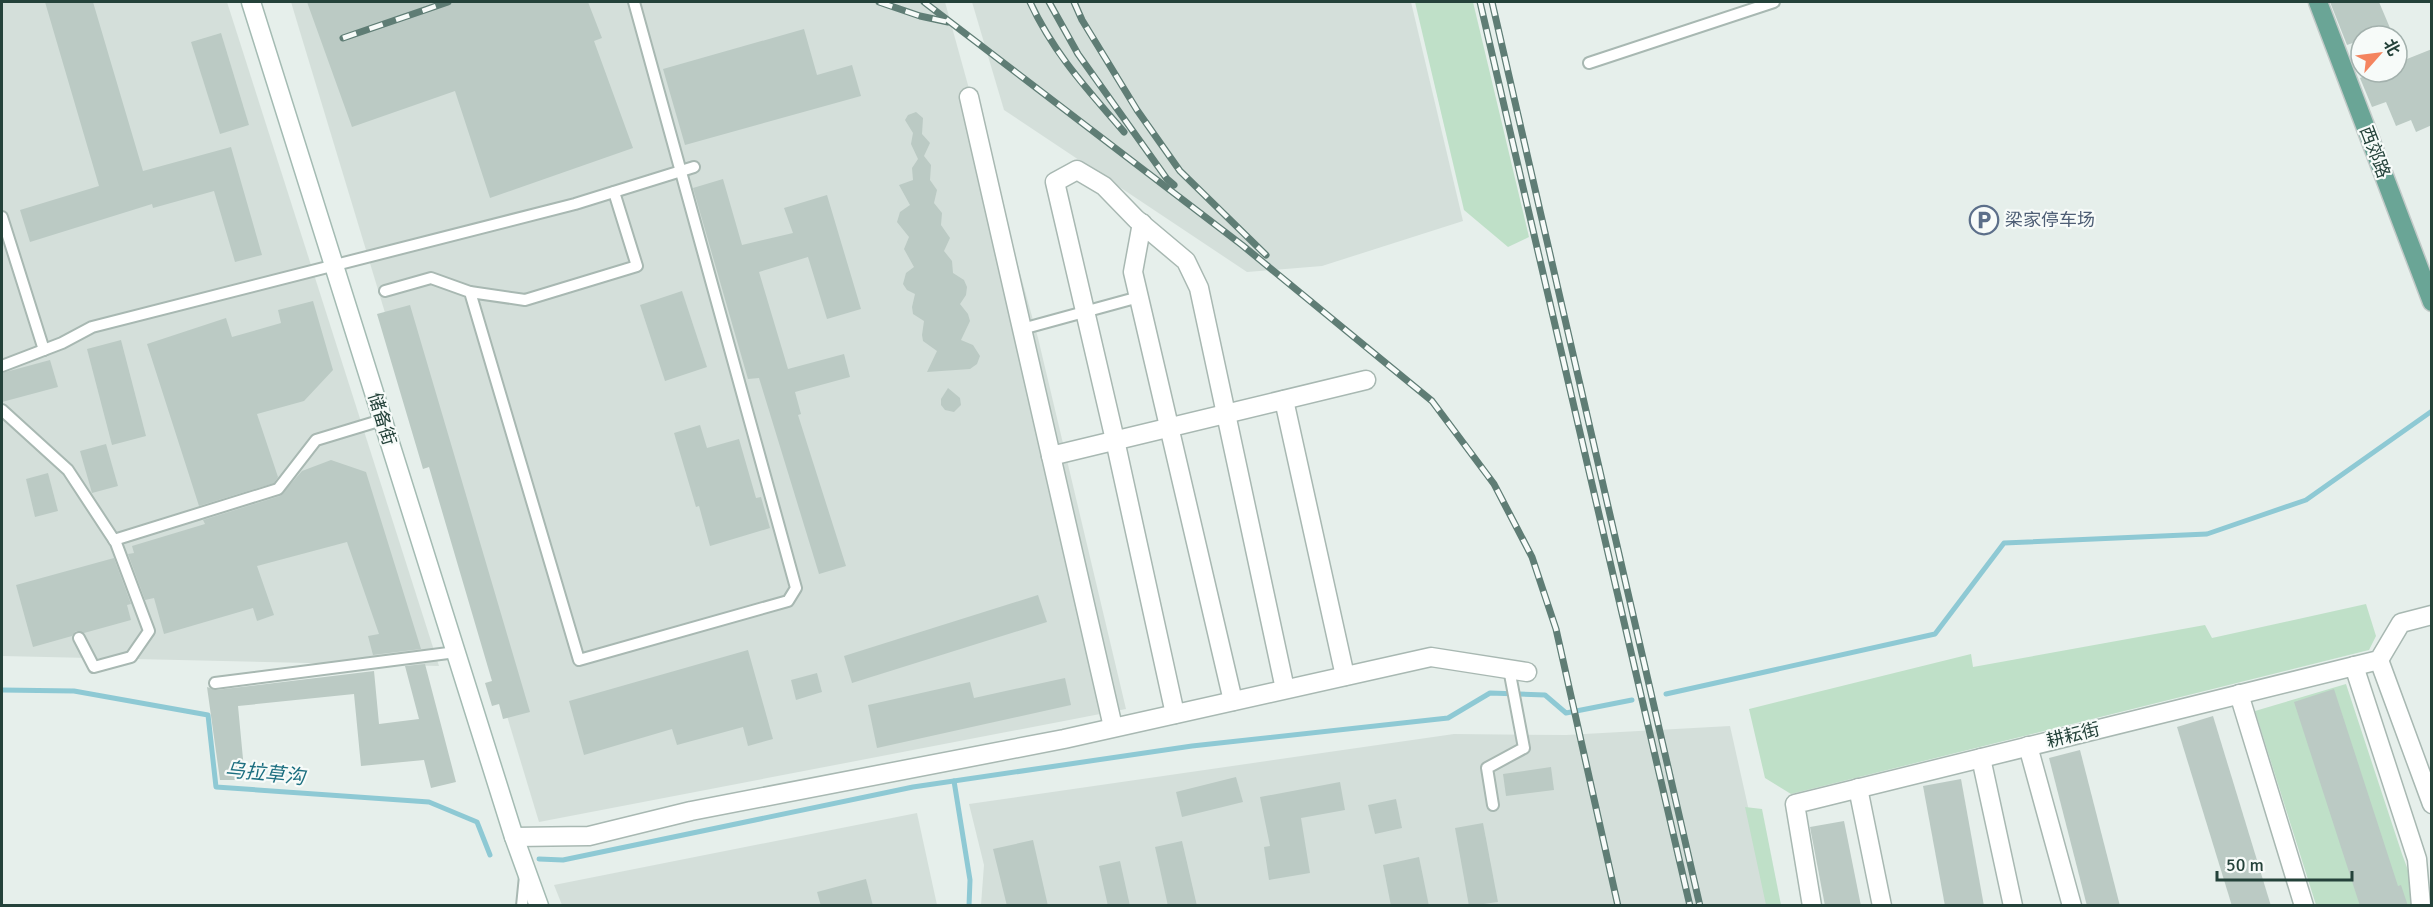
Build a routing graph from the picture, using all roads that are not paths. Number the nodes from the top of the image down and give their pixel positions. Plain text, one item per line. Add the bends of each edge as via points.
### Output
1 (251, 2) edge
2 (634, 2) edge
3 (1774, 2) edge
4 (2318, 2) edge
5 (1589, 63) dead end
6 (969, 97) dead end
7 (694, 167) dead end
8 (681, 171) junction
9 (614, 192) junction
10 (2, 217) edge
11 (1142, 223) junction
12 (334, 265) junction
13 (385, 291) dead end
14 (470, 292) junction
15 (1139, 297) junction
16 (2432, 302) edge
17 (1085, 312) junction
18 (1022, 329) junction
19 (44, 350) junction
20 (2, 366) edge
21 (1366, 380) dead end
22 (1284, 399) junction
23 (2, 410) edge
24 (1226, 414) junction
25 (382, 420) junction
26 (1169, 427) junction
27 (1115, 440) junction
28 (1051, 456) junction
29 (114, 540) junction
30 (2431, 616) edge
31 (79, 639) dead end
32 (456, 652) junction
33 (2379, 660) junction
34 (2354, 666) junction
35 (1516, 674) joint
36 (1346, 676) junction
37 (215, 683) dead end
38 (1285, 689) junction
39 (2239, 694) junction
40 (1233, 701) junction
41 (1175, 714) junction
42 (1113, 728) junction
43 (2028, 746) junction
44 (1981, 758) junction
45 (1858, 788) junction
46 (2432, 804) edge
47 (1493, 805) dead end
48 (514, 837) junction
49 (526, 870) junction
50 (522, 906) edge
51 (539, 906) edge
52 (1812, 906) edge
53 (1882, 906) edge
54 (2013, 906) edge
55 (2072, 906) edge
56 (2304, 906) edge
57 (2421, 906) edge

1 - 12 street, 储备街
2 - 8 lane
3 - 5 lane
4 - 16 main road, 西郊路
6 - 18 street
7 - 8 lane
8 - 9 lane
8 - 14 lane via 796,588 788,601 579,660
9 - 12 lane
9 - 14 lane via 637,266 525,300
10 - 19 lane
11 - 15 street via 1133,272
11 - 17 street via 1104,186 1077,170 1055,182
11 - 24 street via 1186,261 1199,288
12 - 19 lane via 92,327
12 - 25 street, 储备街
13 - 14 lane via 431,278
15 - 17 lane
15 - 26 street
17 - 18 lane
17 - 27 street
18 - 28 street
19 - 20 lane
21 - 22 street
22 - 24 street
22 - 36 street
23 - 29 lane via 68,470
24 - 26 street
24 - 38 street
25 - 29 lane via 316,440 278,489
25 - 32 street, 储备街
26 - 27 street
26 - 40 street
27 - 28 street
27 - 41 street
28 - 42 street
29 - 31 lane via 149,631 131,657 94,667
30 - 33 street via 2401,623
32 - 37 lane
32 - 48 street, 储备街
33 - 34 street, 耕耘街
33 - 46 street
34 - 39 street, 耕耘街
34 - 57 street via 2417,859
35 - 36 street via 1431,657
35 - 47 lane via 1516,706 1524,748 1487,768
36 - 38 street
38 - 40 street
39 - 43 street, 耕耘街
39 - 56 street
40 - 41 street
41 - 42 street
42 - 48 street via 589,836
43 - 44 street, 耕耘街
43 - 55 street
44 - 45 street, 耕耘街
44 - 54 street
45 - 52 street, 耕耘街 via 1795,804
45 - 53 street
48 - 49 street, 储备街
49 - 50 lane
49 - 51 street, 储备街

